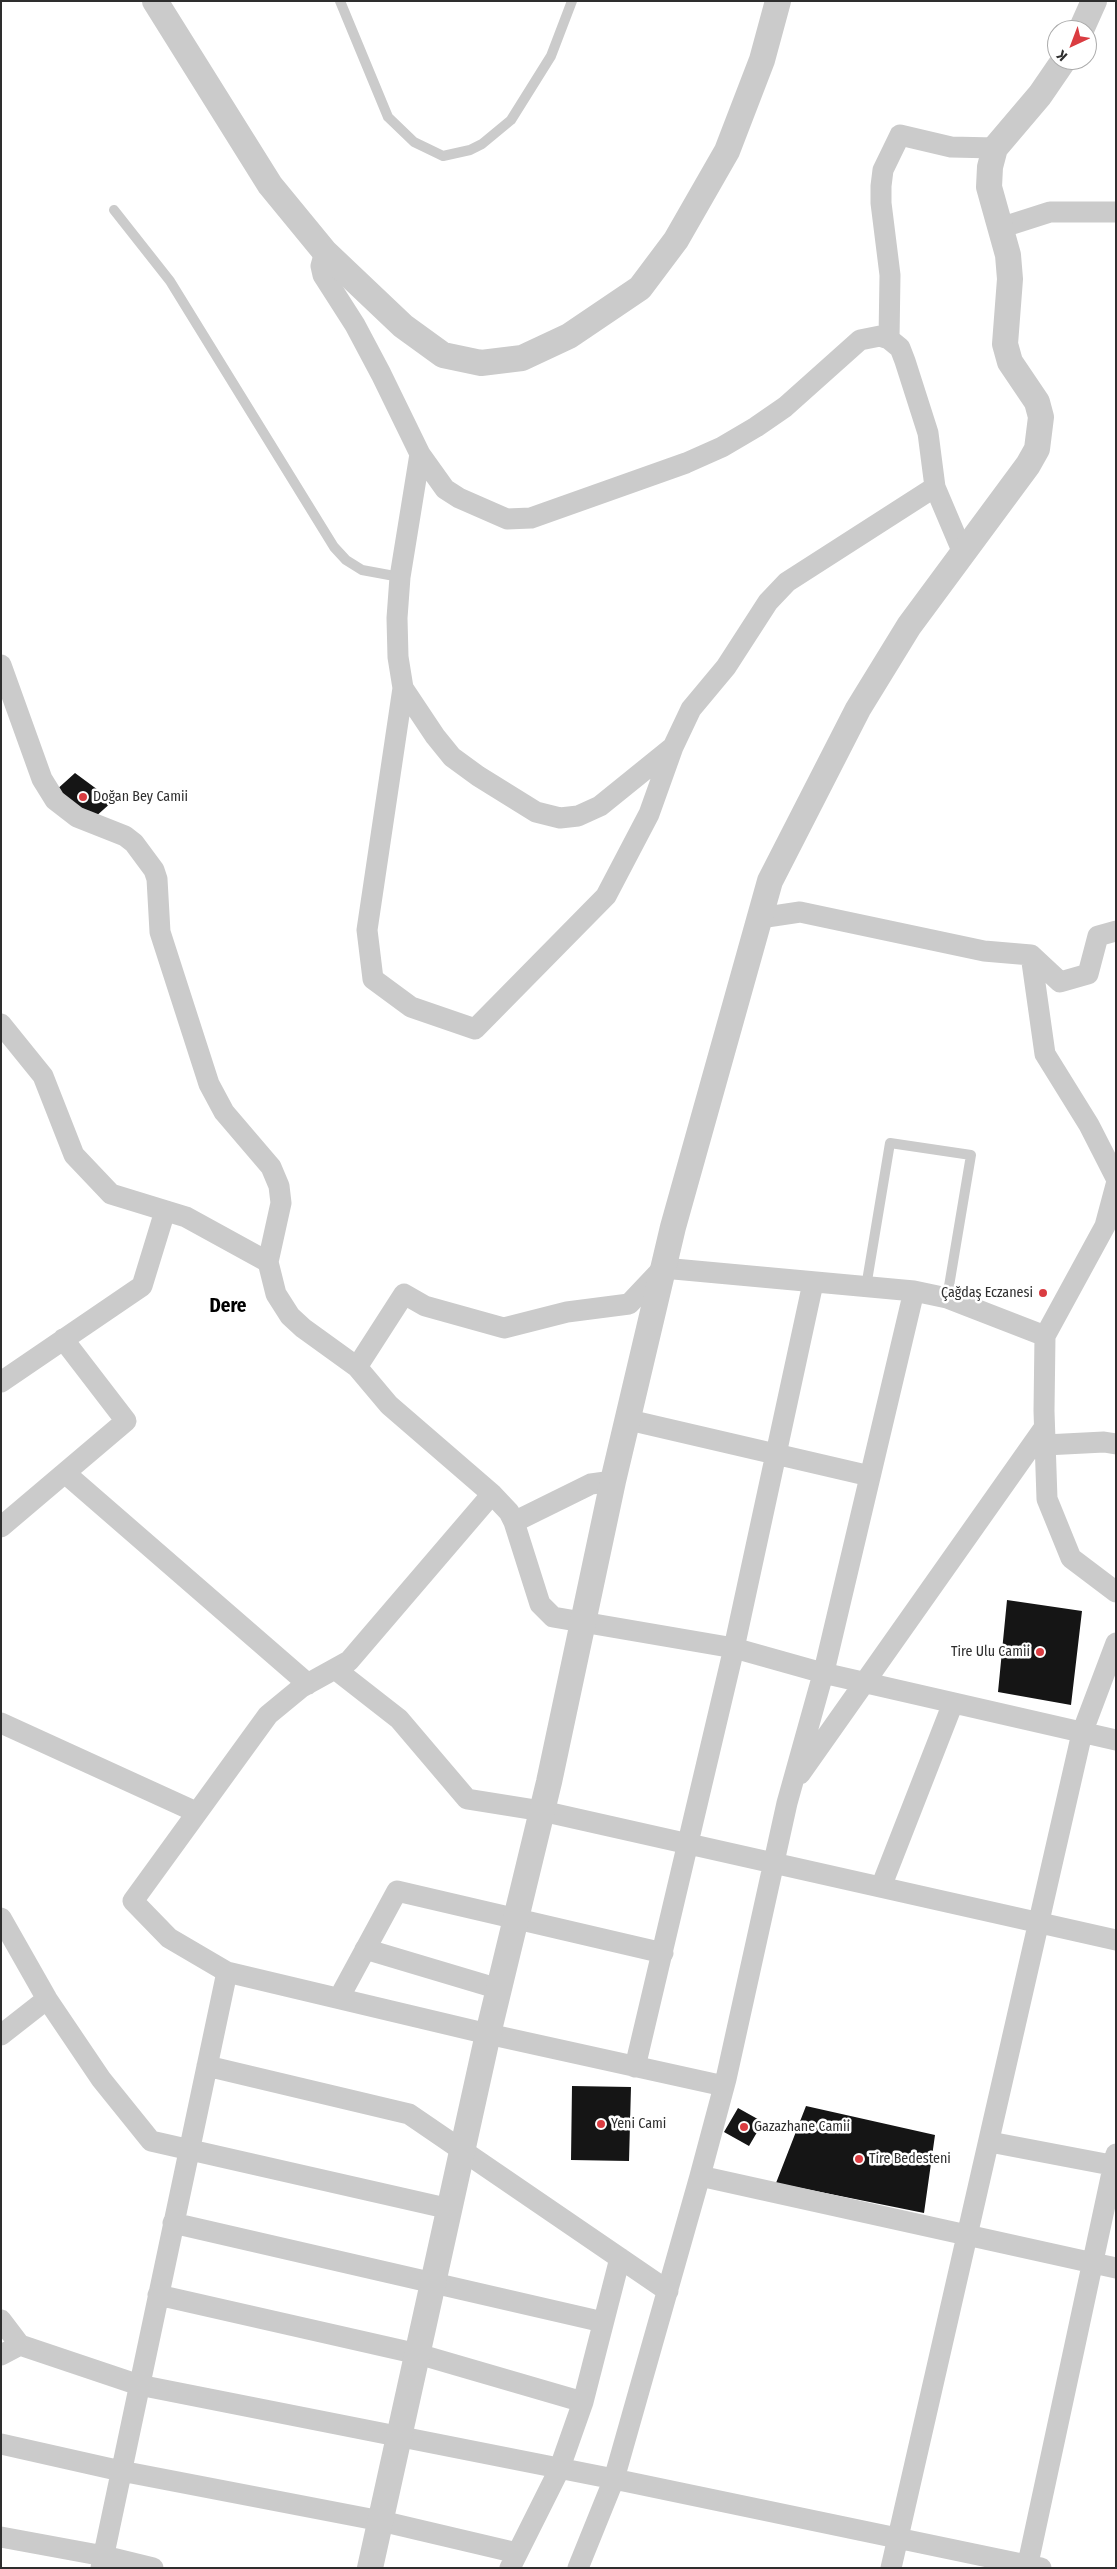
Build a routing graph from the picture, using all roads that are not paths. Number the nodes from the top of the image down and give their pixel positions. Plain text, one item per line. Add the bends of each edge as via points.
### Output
1 (155, 1) edge
2 (340, 1) edge
3 (572, 1) edge
4 (778, 1) edge
5 (1094, 1) edge
6 (1085, 20) edge
7 (1057, 70) edge
8 (995, 148) junction
9 (114, 210) dead end
10 (1116, 212) edge
11 (1000, 228) junction
12 (326, 252) junction
13 (889, 339) junction
14 (420, 454) junction
15 (935, 487) junction
16 (963, 553) junction
17 (400, 577) junction
18 (1, 665) edge
19 (403, 688) junction
20 (673, 747) junction
21 (760, 918) junction
22 (1116, 931) edge
23 (1031, 955) junction
24 (1, 1024) edge
25 (1115, 1190) edge
26 (164, 1211) junction
27 (268, 1262) junction
28 (663, 1268) junction
29 (813, 1283) junction
30 (866, 1287) junction
31 (914, 1291) junction
32 (946, 1298) junction
33 (1046, 1336) junction
34 (63, 1340) junction
35 (357, 1367) junction
36 (1, 1382) edge
37 (629, 1420) junction
38 (1044, 1436) junction
39 (1116, 1444) edge
40 (776, 1456) junction
41 (65, 1473) junction
42 (870, 1476) junction
43 (613, 1481) junction
44 (492, 1494) junction
45 (514, 1522) junction
46 (1, 1527) edge
47 (1116, 1592) edge
48 (583, 1622) junction
49 (1116, 1643) edge
50 (734, 1648) junction
51 (335, 1669) junction
52 (823, 1673) junction
53 (864, 1682) junction
54 (308, 1684) junction
55 (953, 1703) junction
56 (1, 1723) edge
57 (1082, 1733) junction
58 (1116, 1740) edge
59 (791, 1786) junction
60 (542, 1811) junction
61 (196, 1812) junction
62 (689, 1845) junction
63 (773, 1864) junction
64 (881, 1887) junction
65 (1, 1918) edge
66 (516, 1919) junction
67 (1040, 1921) junction
68 (1116, 1940) edge
69 (365, 1949) junction
70 (663, 1953) junction
71 (227, 1972) junction
72 (499, 1989) junction
73 (339, 1998) junction
74 (47, 1999) junction
75 (1, 2034) edge
76 (488, 2034) junction
77 (207, 2066) junction
78 (635, 2067) junction
79 (724, 2086) junction
80 (990, 2142) junction
81 (463, 2149) junction
82 (189, 2151) junction
83 (1115, 2162) edge
84 (700, 2176) junction
85 (450, 2209) junction
86 (174, 2223) junction
87 (968, 2237) junction
88 (620, 2258) junction
89 (1093, 2263) junction
90 (1116, 2268) edge
91 (434, 2282) junction
92 (668, 2291) junction
93 (158, 2295) junction
94 (1, 2320) edge
95 (603, 2322) junction
96 (20, 2345) junction
97 (418, 2354) junction
98 (1, 2355) edge
99 (139, 2385) junction
100 (583, 2402) junction
101 (400, 2436) junction
102 (1, 2444) edge
103 (559, 2470) junction
104 (121, 2471) junction
105 (614, 2479) junction
106 (381, 2521) junction
107 (1, 2537) edge
108 (898, 2538) junction
109 (513, 2561) edge
110 (103, 2562) edge
111 (1032, 2567) edge
112 (153, 2568) edge
113 (370, 2568) edge
114 (578, 2568) edge
115 (891, 2568) edge

1 - 12 street via 270,185
2 - 3 lane via 388,117 414,142 443,156 482,144 511,120 552,56
4 - 12 street via 762,60 727,151 676,240 640,288 569,336 522,358 481,363 443,355 403,326
5 - 6 street
7 - 8 street
8 - 11 street via 989,187
8 - 13 street via 951,147 900,135 883,170 881,186 890,275
9 - 17 lane via 170,282 334,546 346,560 362,570
10 - 11 street via 1050,212
11 - 16 street via 1008,255 1010,279 1005,344 1010,362 1038,402 1040,433 1028,465
12 - 14 street via 321,266 323,275 382,374
13 - 14 street via 870,336 860,340 784,407 722,447 531,518 507,519 459,498 445,489
13 - 15 street via 900,348 928,433
14 - 17 street
15 - 16 street
15 - 20 street via 787,582 768,602 726,667 691,709
16 - 21 street via 909,626 858,709 770,881
17 - 19 street via 397,618
18 - 27 street via 42,779 55,800 77,817 125,836 154,870 160,932 209,1084 224,1112 271,1167 279,1186 281,1203
19 - 20 street via 452,757 536,812 560,818 578,816 600,806
19 - 20 street via 367,930 374,978 411,1007 475,1029 606,896 649,814
21 - 23 street via 800,912 984,951
21 - 28 street
22 - 23 street via 1098,936 1088,974 1060,982
23 - 25 street via 1044,1054 1089,1125
24 - 26 street via 43,1076 74,1155 112,1194
25 - 33 street via 1105,1226
26 - 27 street via 186,1217
26 - 34 street via 142,1286
27 - 35 street via 276,1294 290,1316
28 - 29 street
28 - 35 street via 629,1304 567,1312 504,1328 425,1306 404,1294
28 - 37 street
29 - 30 street
29 - 40 street
30 - 31 street
30 - 32 lane via 890,1143 971,1155
31 - 32 street
31 - 42 street
32 - 33 street
33 - 38 street
34 - 36 street
34 - 41 street via 126,1421
35 - 44 street via 389,1405
37 - 40 street
37 - 43 street
38 - 39 street
38 - 47 street via 1047,1499 1072,1558
38 - 53 street
40 - 42 street
40 - 50 street
41 - 46 street
41 - 54 street
42 - 52 street
43 - 45 street via 591,1484
43 - 48 street
44 - 45 street
44 - 51 street via 350,1661
45 - 48 street via 540,1604 553,1617
48 - 50 street
48 - 60 street
49 - 57 street
50 - 52 street
50 - 62 street
51 - 54 street
51 - 60 street via 399,1720 467,1799
52 - 53 street
52 - 59 street
53 - 55 street
53 - 59 street
54 - 61 street via 268,1715
55 - 57 street
55 - 64 street
56 - 61 street
57 - 58 street
57 - 67 street
59 - 63 street
60 - 62 street
60 - 66 street
61 - 71 street via 133,1901 169,1938
62 - 63 street
62 - 70 street
63 - 64 street
63 - 79 street
64 - 67 street
65 - 74 street
66 - 69 street via 397,1891
66 - 70 street
66 - 72 street
67 - 68 street
67 - 80 street
69 - 72 street
69 - 73 street
70 - 78 street
71 - 73 street
71 - 77 street
72 - 76 street
73 - 76 street
74 - 75 street
74 - 82 street via 101,2079 150,2141
76 - 78 street
76 - 81 street
77 - 81 street via 409,2114
77 - 82 street
78 - 79 street
79 - 84 street
80 - 83 street
80 - 87 street
81 - 85 street
81 - 88 street
82 - 85 street
82 - 86 street
83 - 89 street
84 - 87 street
84 - 92 street
85 - 91 street
86 - 91 street
86 - 93 street
87 - 89 street
87 - 108 street
88 - 92 street
88 - 95 street
89 - 90 street
89 - 111 street
91 - 95 street
91 - 97 street
92 - 105 street
93 - 97 street
93 - 99 street
94 - 96 street
95 - 100 street
96 - 98 street
96 - 99 street
97 - 100 street
97 - 101 street
99 - 101 street
99 - 104 street
100 - 103 street
101 - 103 street
101 - 106 street
102 - 104 street
103 - 105 street
103 - 109 street
104 - 106 street
104 - 110 street
105 - 108 street
105 - 114 street
106 - 109 street
106 - 113 street
107 - 110 street
108 - 111 street
108 - 115 street
110 - 112 street

